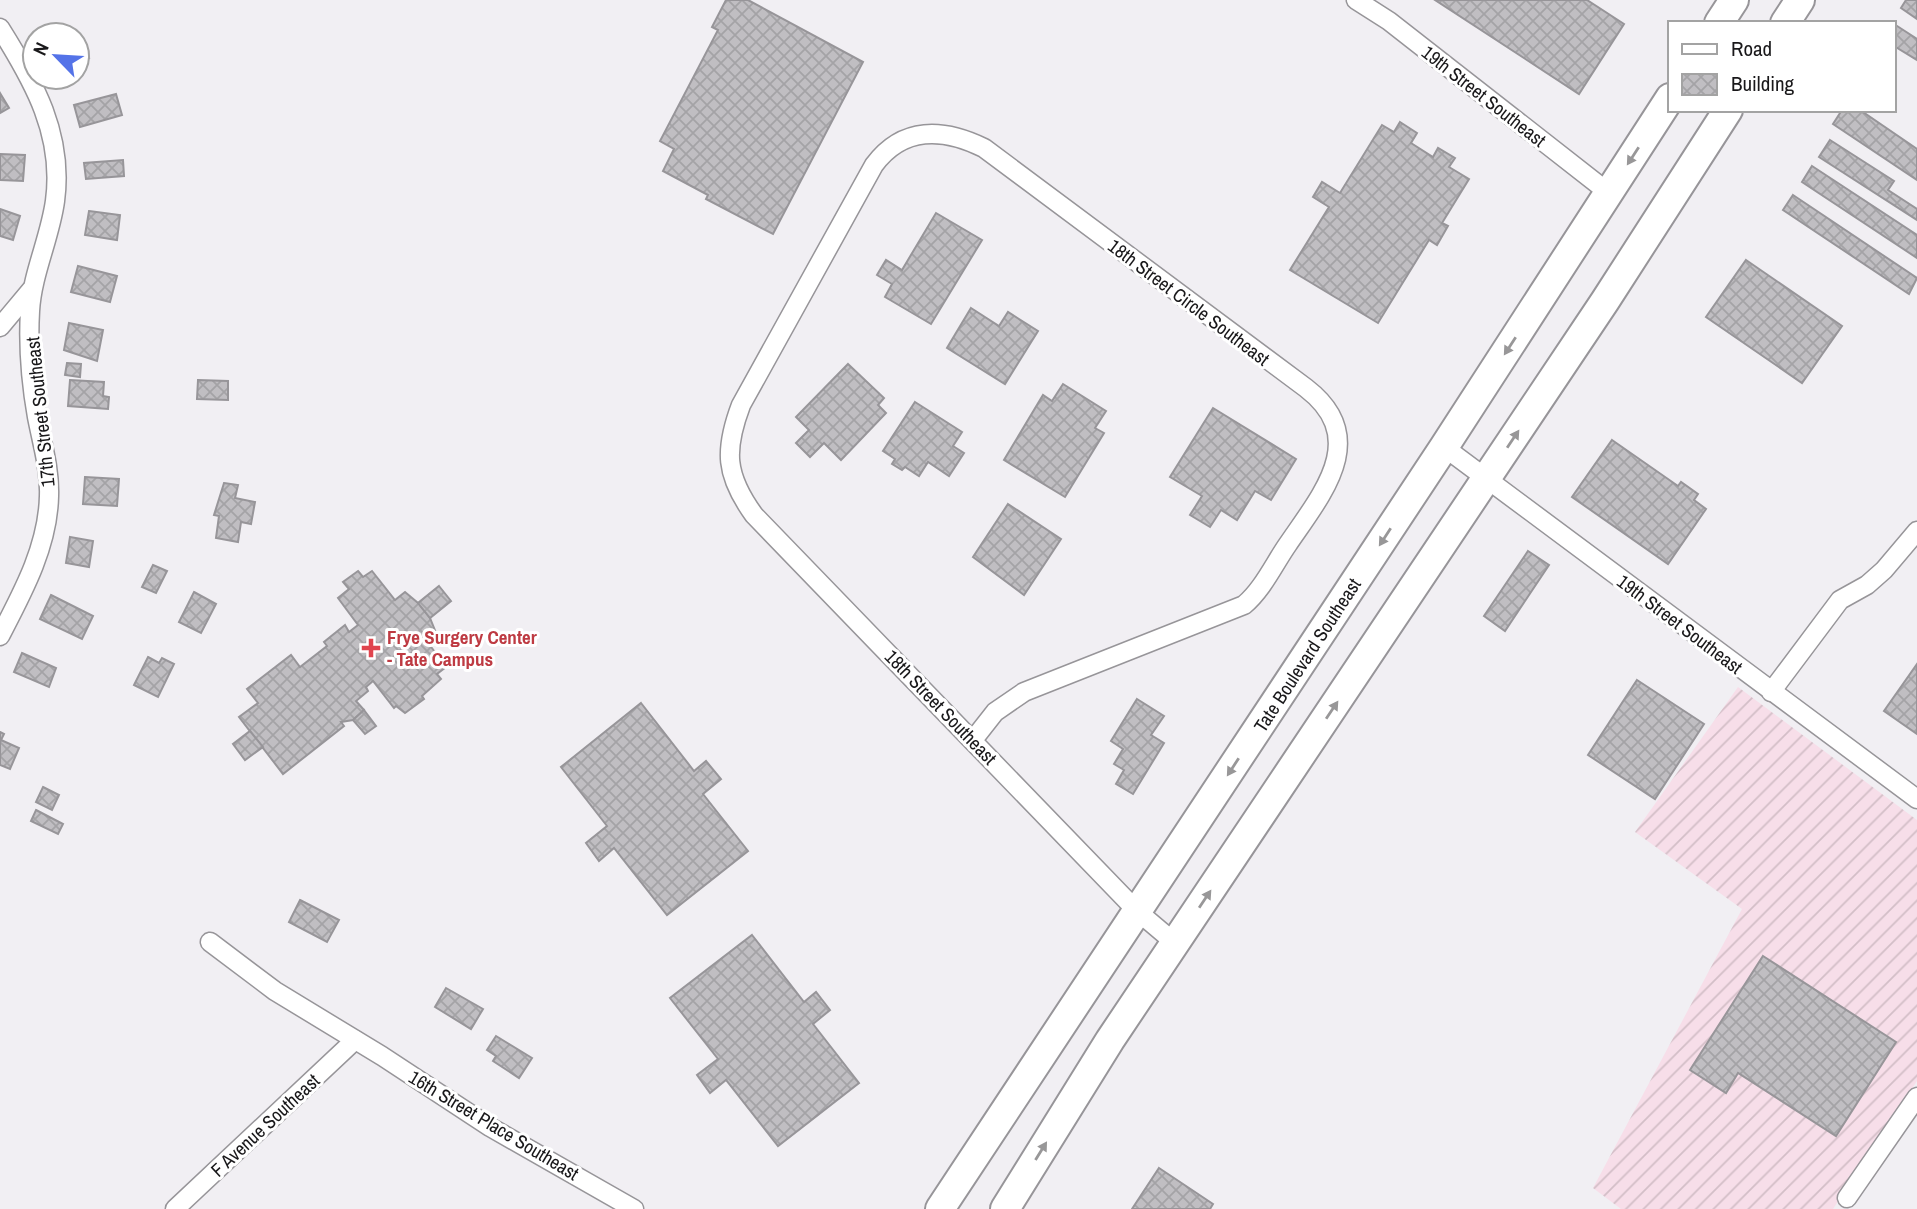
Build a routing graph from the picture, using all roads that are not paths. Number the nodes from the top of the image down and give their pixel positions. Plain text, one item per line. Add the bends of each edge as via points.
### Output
1 (1356, 0) edge
2 (1734, 0) edge
3 (1800, 0) edge
4 (1719, 21) edge
5 (1786, 21) edge
6 (0, 28) edge
7 (1668, 101) edge
8 (1727, 112) edge
9 (1609, 193) junction
10 (35, 285) junction
11 (0, 327) edge
12 (1444, 447) junction
13 (728, 457) joint
14 (1487, 478) junction
15 (1917, 531) edge
16 (0, 636) edge
17 (1771, 692) junction
18 (973, 740) junction
19 (1917, 799) edge
20 (1136, 910) junction
21 (210, 942) dead end
22 (1175, 943) junction
23 (355, 1040) junction
24 (1917, 1097) edge
25 (1847, 1198) dead end
26 (176, 1209) edge
27 (634, 1209) edge
28 (940, 1209) edge
29 (1005, 1209) edge

1 - 9 street, 19th Street Southeast
2 - 4 main road
3 - 5 main road
6 - 10 street, 17th Street Southeast via 32,79 53,139 55,201
7 -> 9 main road, Tate Boulevard Southeast
14 -> 8 main road
9 -> 12 main road, Tate Boulevard Southeast
10 - 11 street
10 - 16 street, 17th Street Southeast via 30,362 47,468 47,519 31,573
12 - 14 street, 19th Street Southeast
12 -> 20 main road, Tate Boulevard Southeast
13 - 18 street, 18th Street Southeast via 737,487 754,514
13 - 18 street, 18th Street Circle Southeast via 741,405 874,165 897,142 929,132 961,137 984,148 1322,403 1337,432 1333,475 1252,598 1234,611 1024,692 995,712
14 - 17 street, 19th Street Southeast
22 -> 14 main road
15 - 17 street via 1884,570 1840,600
17 - 19 street, 19th Street Southeast
18 - 20 street, 18th Street Southeast
20 - 22 street, 18th Street Southeast
20 - 28 main road, Tate Boulevard Southeast
21 - 23 street, 16th Street Place Southeast via 275,991
29 -> 22 main road
23 - 26 street, F Avenue Southeast
23 - 27 street, 16th Street Place Southeast via 490,1127
24 - 25 street

